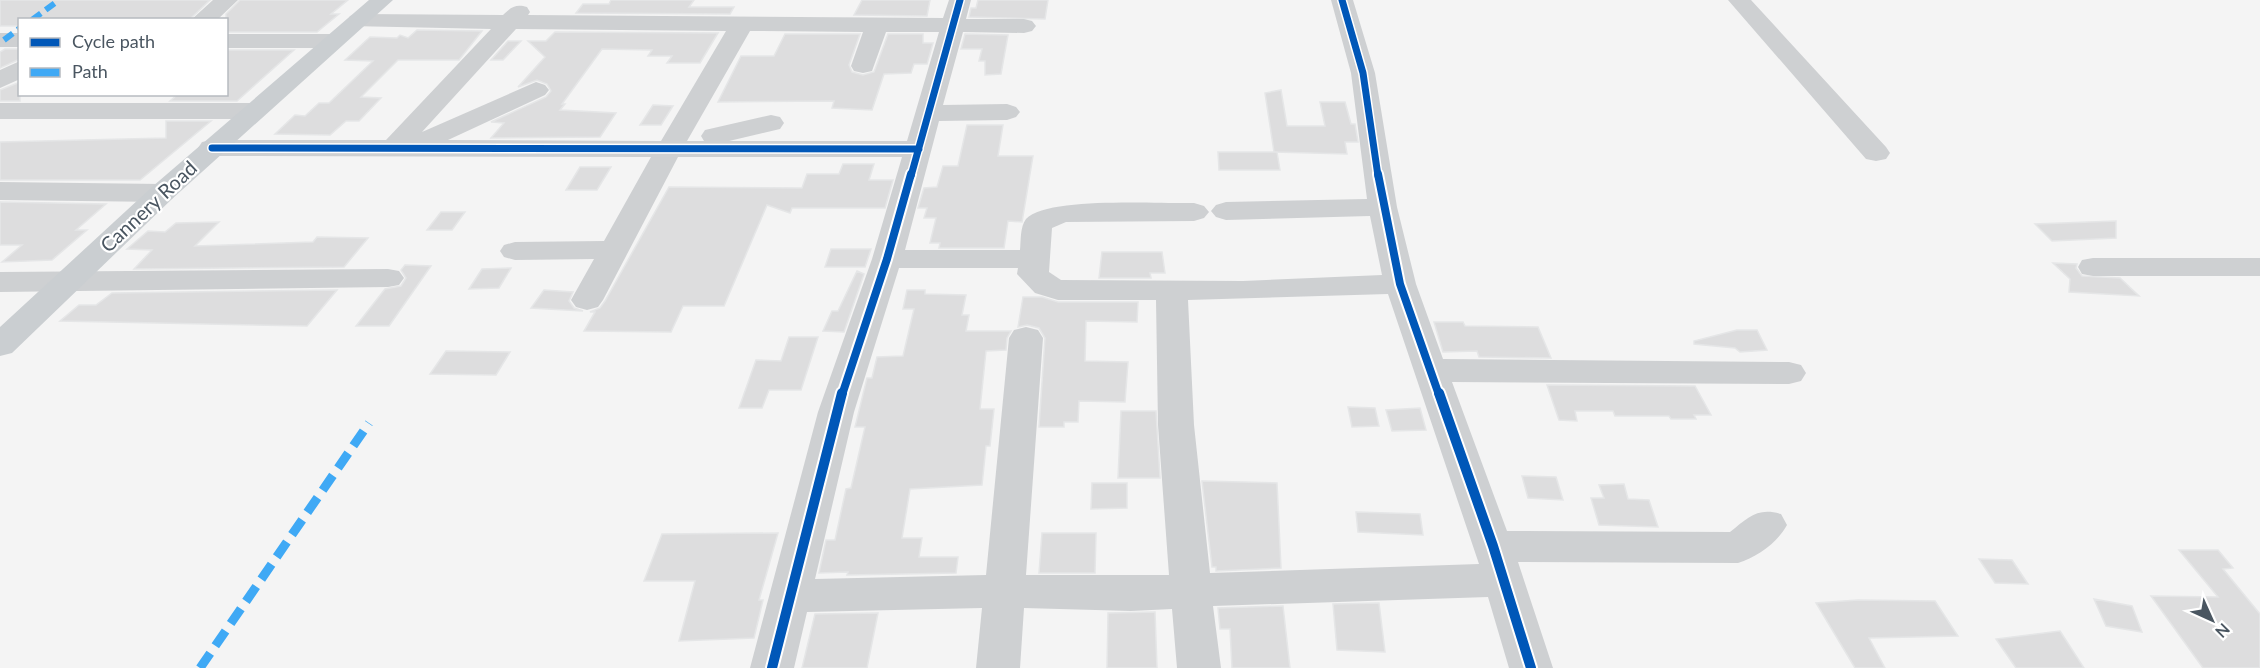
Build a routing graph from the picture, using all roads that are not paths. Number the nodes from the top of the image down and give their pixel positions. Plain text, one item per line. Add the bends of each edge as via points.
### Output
1 (226, 0) edge
2 (382, 0) edge
3 (662, 0) edge
4 (804, 0) edge
5 (1341, 0) edge
6 (1739, 0) edge
7 (606, 9) dead end
8 (519, 12) edge
9 (956, 13) edge
10 (204, 18) edge
11 (358, 21) junction
12 (645, 23) junction
13 (742, 24) junction
14 (793, 25) junction
15 (877, 25) junction
16 (1023, 26) dead end
17 (0, 40) edge
18 (18, 40) edge
19 (228, 41) edge
20 (333, 41) junction
21 (863, 66) dead end
22 (18, 69) edge
23 (0, 81) edge
24 (536, 90) dead end
25 (0, 111) edge
26 (252, 111) junction
27 (1007, 112) dead end
28 (929, 113) junction
29 (771, 123) dead end
30 (671, 145) junction
31 (402, 147) junction
32 (212, 148) junction
33 (919, 149) junction
34 (1876, 153) dead end
35 (0, 191) edge
36 (162, 193) junction
37 (1383, 207) junction
38 (1226, 211) dead end
39 (1194, 212) dead end
40 (614, 250) junction
41 (515, 251) dead end
42 (887, 259) junction
43 (1034, 259) junction
44 (2093, 267) dead end
45 (2260, 267) edge
46 (388, 278) dead end
47 (0, 282) edge
48 (65, 282) junction
49 (1400, 284) junction
50 (1172, 290) junction
51 (587, 300) dead end
52 (1026, 338) dead end
53 (0, 345) edge
54 (1431, 370) junction
55 (1789, 373) dead end
56 (1767, 525) dead end
57 (1498, 563) junction
58 (1005, 591) junction
59 (1191, 591) junction
60 (789, 596) junction
61 (772, 668) edge
62 (999, 668) edge
63 (1199, 668) edge
64 (1531, 668) edge

1 - 10 street
2 - 11 main road, Cannery Road
3 - 12 street
4 - 14 street
5 - 37 street via 1363,74
6 - 34 street
7 - 8 street
8 - 11 street
8 - 12 street
8 - 31 street
9 - 15 street
9 - 16 street
9 - 28 street
11 - 20 main road, Cannery Road
12 - 13 street
13 - 14 street
13 - 30 street
14 - 15 street
15 - 21 street
17 - 18 street
19 - 20 street
20 - 26 main road, Cannery Road
22 - 23 street
24 - 31 street
25 - 26 street
26 - 32 main road, Cannery Road
27 - 28 street
28 - 33 street
29 - 30 street
30 - 31 street
30 - 33 street
30 - 40 street
31 - 32 street
32 - 36 main road, Cannery Road
33 - 42 street
35 - 36 street
36 - 48 main road, Cannery Road
37 - 38 street
37 - 49 street
39 - 43 street via 1055,214 1037,225
40 - 41 street
40 - 51 street
42 - 43 street
42 - 60 street via 836,412
43 - 50 street via 1033,274 1038,282 1058,290
44 - 45 street
46 - 48 street
47 - 48 street
48 - 53 main road, Cannery Road
49 - 50 street
49 - 54 street
50 - 59 street via 1176,425
52 - 58 street
54 - 55 street
54 - 57 street
56 - 57 street via 1738,548
57 - 59 street
57 - 64 street
58 - 59 street
58 - 60 street
58 - 62 street
59 - 63 street
60 - 61 street

